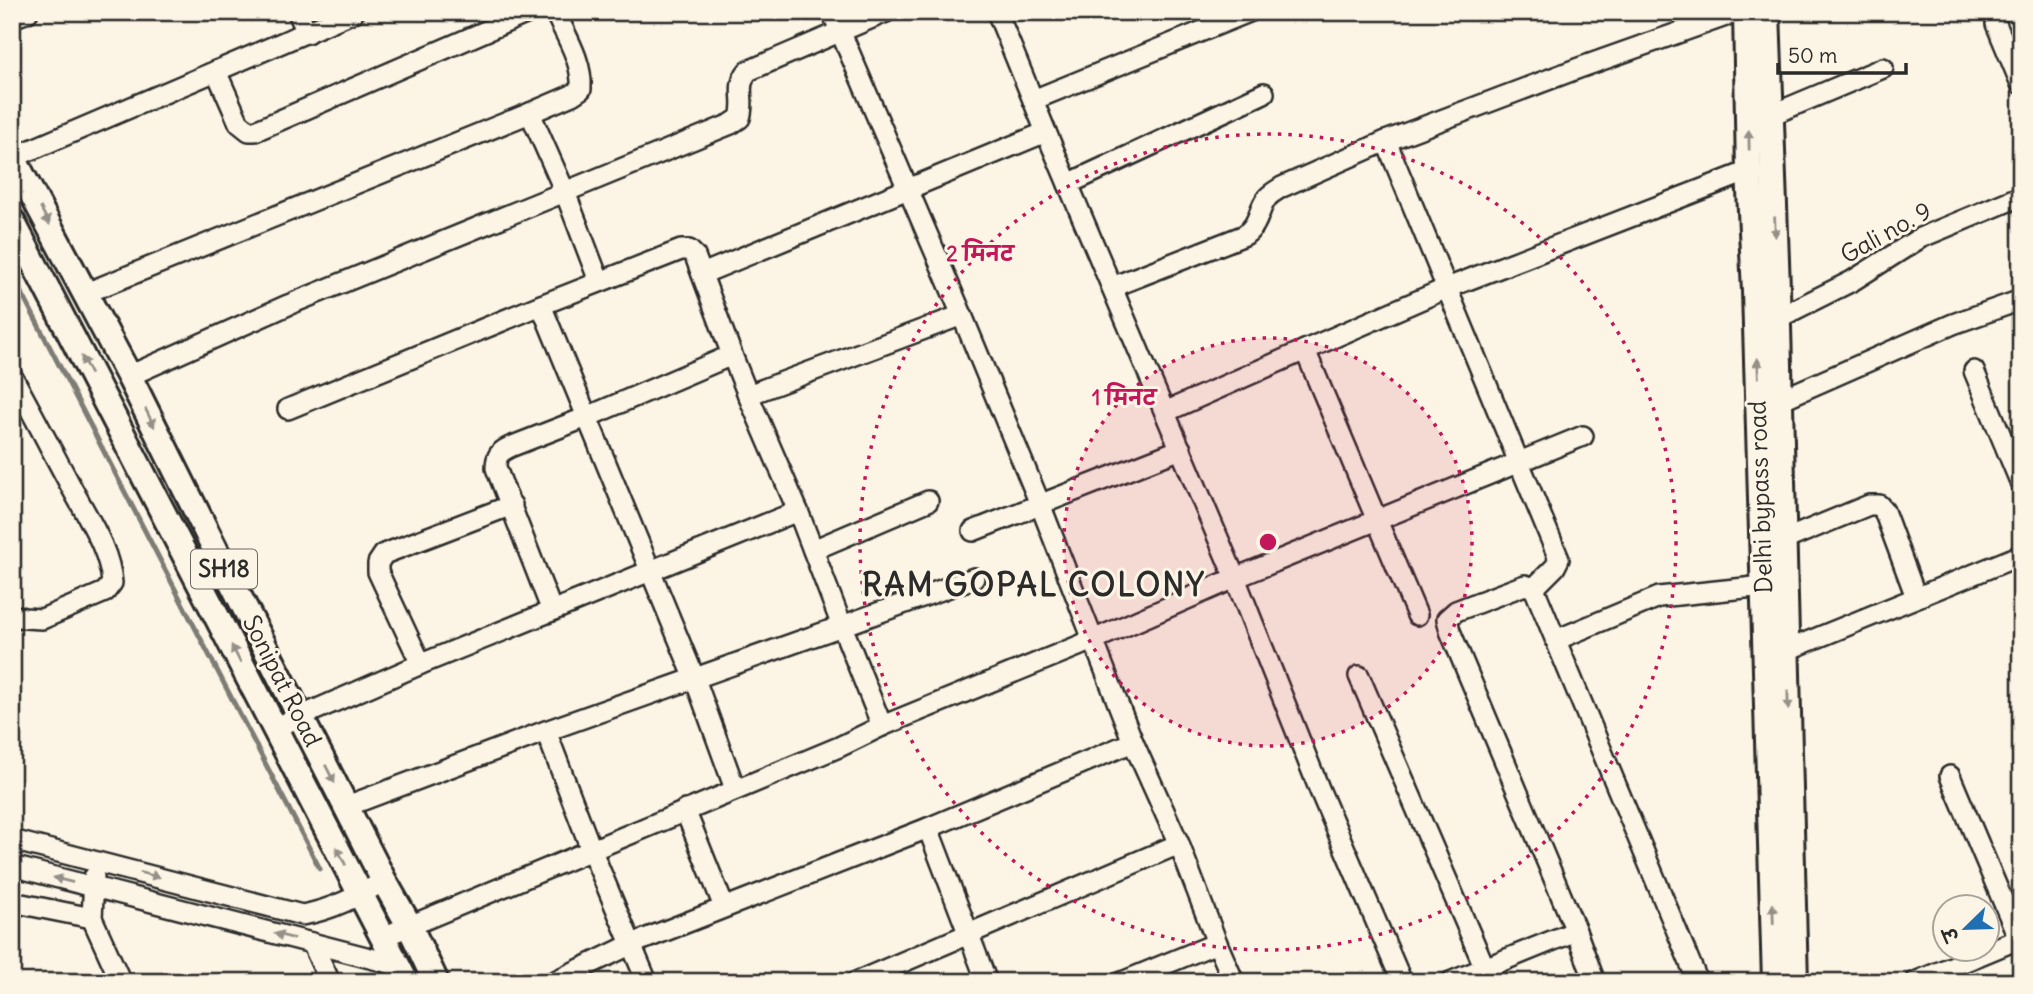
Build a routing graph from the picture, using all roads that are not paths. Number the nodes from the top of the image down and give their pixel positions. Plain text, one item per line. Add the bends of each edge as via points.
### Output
1 (29, 12) edge
2 (298, 12) edge
3 (354, 12) edge
4 (530, 12) edge
5 (555, 12) edge
6 (832, 12) edge
7 (886, 12) edge
8 (998, 12) edge
9 (1248, 12) edge
10 (1737, 12) edge
11 (1746, 12) edge
12 (1767, 12) edge
13 (12, 18) edge
14 (1996, 24) dead end
15 (839, 31) junction
16 (307, 33) junction
17 (1883, 68) dead end
18 (216, 71) junction
19 (2021, 84) edge
20 (1265, 93) dead end
21 (1033, 100) junction
22 (530, 113) junction
23 (1771, 115) junction
24 (1046, 132) junction
25 (1386, 141) junction
26 (12, 157) edge
27 (1749, 171) junction
28 (1068, 184) junction
29 (908, 189) junction
30 (565, 192) junction
31 (2021, 197) edge
32 (12, 221) edge
33 (702, 274) junction
34 (599, 281) junction
35 (1112, 287) junction
36 (1447, 288) junction
37 (86, 293) junction
38 (2021, 300) edge
39 (541, 305) junction
40 (962, 315) junction
41 (1778, 318) junction
42 (1305, 350) junction
43 (732, 355) junction
44 (1974, 371) dead end
45 (12, 376) edge
46 (130, 376) junction
47 (748, 395) junction
48 (1780, 400) junction
49 (288, 409) dead end
50 (1165, 412) junction
51 (587, 416) junction
52 (1583, 436) dead end
53 (1181, 449) junction
54 (1519, 461) junction
55 (2019, 472) edge
56 (928, 501) dead end
57 (1040, 504) junction
58 (512, 505) junction
59 (798, 511) junction
60 (1376, 521) junction
61 (973, 531) dead end
62 (1784, 540) junction
63 (813, 550) junction
64 (2021, 555) edge
65 (649, 571) junction
66 (974, 578) dead end
67 (1235, 578) junction
68 (1764, 586) junction
69 (1534, 588) junction
70 (1916, 597) junction
71 (552, 611) junction
72 (12, 615) edge
73 (1417, 615) dead end
74 (842, 626) junction
75 (1093, 640) junction
76 (1556, 640) junction
77 (1777, 655) junction
78 (421, 664) junction
79 (1359, 676) dead end
80 (695, 679) junction
81 (300, 716) junction
82 (882, 726) junction
83 (274, 728) junction
84 (547, 731) junction
85 (1133, 742) junction
86 (1951, 776) dead end
87 (735, 789) junction
88 (347, 806) junction
89 (685, 810) junction
90 (928, 828) junction
91 (12, 840) edge
92 (1179, 844) junction
93 (591, 849) junction
94 (95, 861) junction
95 (12, 866) edge
96 (384, 881) junction
97 (93, 888) junction
98 (361, 895) junction
99 (12, 902) edge
100 (724, 907) junction
101 (92, 918) junction
102 (408, 925) junction
103 (1576, 931) junction
104 (967, 933) junction
105 (383, 937) junction
106 (2020, 938) edge
107 (312, 943) junction
108 (1217, 943) junction
109 (632, 944) junction
110 (402, 973) edge
111 (1488, 975) edge
112 (121, 982) edge
113 (330, 982) edge
114 (436, 982) edge
115 (552, 982) edge
116 (647, 982) edge
117 (856, 982) edge
118 (987, 982) edge
119 (1122, 982) edge
120 (1234, 982) edge
121 (1402, 982) edge
122 (1450, 982) edge
123 (1595, 982) edge
124 (1698, 982) edge
125 (1775, 982) edge
126 (1795, 982) edge
127 (1915, 982) edge

1 - 13 street
2 - 16 street
3 - 16 street
4 - 18 street via 255,131 239,123
5 - 22 street via 579,63 581,89
6 - 15 street
7 - 15 street
8 - 21 street
9 - 21 street
10 - 25 street
27 -> 11 main road, Delhi bypass road
12 - 23 main road, Delhi bypass road
14 - 19 street
15 - 29 street
15 - 30 street via 748,71 742,78 740,118
16 - 18 street
17 - 23 street
18 - 26 street
20 - 28 street
21 - 24 street
22 - 30 street
22 - 37 street
23 -> 41 main road, Delhi bypass road
24 - 28 street
24 - 29 street
25 - 35 street via 1282,187 1267,198 1259,220 1245,235
25 - 36 street
26 -> 37 main road, Sonipat Road / SH18
27 - 36 street
68 -> 27 main road, Delhi bypass road
28 - 35 street
29 - 33 street
29 - 40 street
30 - 34 street
30 - 46 street via 288,305
31 - 41 street, Gali no. 9 via 1920,237 1852,281
83 -> 32 main road, Sonipat Road / SH18
33 - 34 street via 695,256 681,250
33 - 43 street
34 - 39 street
35 - 50 street
36 - 42 street
36 - 54 street
37 - 46 main road, Sonipat Road / SH18
38 - 48 street via 1953,324
39 - 49 street
39 - 51 street
40 - 47 street
40 - 57 street
41 - 48 main road, Delhi bypass road
42 - 50 street
42 - 60 street
43 - 47 street
43 - 51 street
44 - 55 street
45 - 72 street via 94,531 112,572 112,583 105,592 42,619
46 -> 81 main road, Sonipat Road / SH18
47 - 59 street
48 - 62 main road, Delhi bypass road
50 - 53 street
51 - 58 street via 501,452 496,468
51 - 65 street
52 - 54 street
53 - 57 street
53 - 67 street
54 - 60 street
54 - 69 street via 1559,558
56 - 63 street
57 - 61 street
57 - 75 street
58 - 71 street
58 - 78 street via 384,554 378,563 378,572
59 - 63 street
59 - 65 street
60 - 67 street
60 - 73 street
62 - 70 street via 1879,505
62 - 77 main road, Delhi bypass road
63 - 74 street
64 - 70 street
65 - 71 street
65 - 80 street
66 - 74 street
67 - 75 street
67 - 121 street
68 - 76 street via 1659,597
68 - 77 main road, Delhi bypass road
69 - 76 street
69 - 103 street via 1524,585 1456,611 1447,619
70 - 77 street
71 - 78 street
74 - 80 street
74 - 82 street
75 - 82 street
75 - 85 street
76 - 124 street
125 -> 77 main road, Delhi bypass road
77 -> 126 main road, Delhi bypass road
78 - 81 street
79 - 111 street
80 - 84 street
80 - 87 street
81 - 83 street
81 -> 88 main road, Sonipat Road / SH18
82 - 87 street
98 -> 83 main road, Sonipat Road / SH18
84 - 88 street
84 - 93 street
85 - 90 street
85 - 92 street
86 - 106 street
87 - 89 street
88 - 96 main road, Sonipat Road / SH18
89 - 93 street
89 - 100 street
90 - 100 street
90 - 104 street
91 - 94 street
92 - 104 street
92 - 108 street
93 - 102 street
93 - 109 street
94 - 97 street
94 -> 98 street via 302,915
97 -> 95 street
96 - 98 street
96 - 102 main road, Sonipat Road / SH18
97 - 101 street
107 -> 97 street
98 - 105 main road, Sonipat Road / SH18
99 - 101 street
100 - 109 street
101 - 112 street
102 - 105 street
102 - 114 main road, Sonipat Road / SH18
103 - 111 street
103 - 123 street
104 - 117 street
104 - 118 street
105 - 110 main road, Sonipat Road / SH18
106 - 127 street
107 - 110 street
107 - 113 street
108 - 119 street
108 - 120 street
109 - 115 street
109 - 116 street
111 - 122 street

